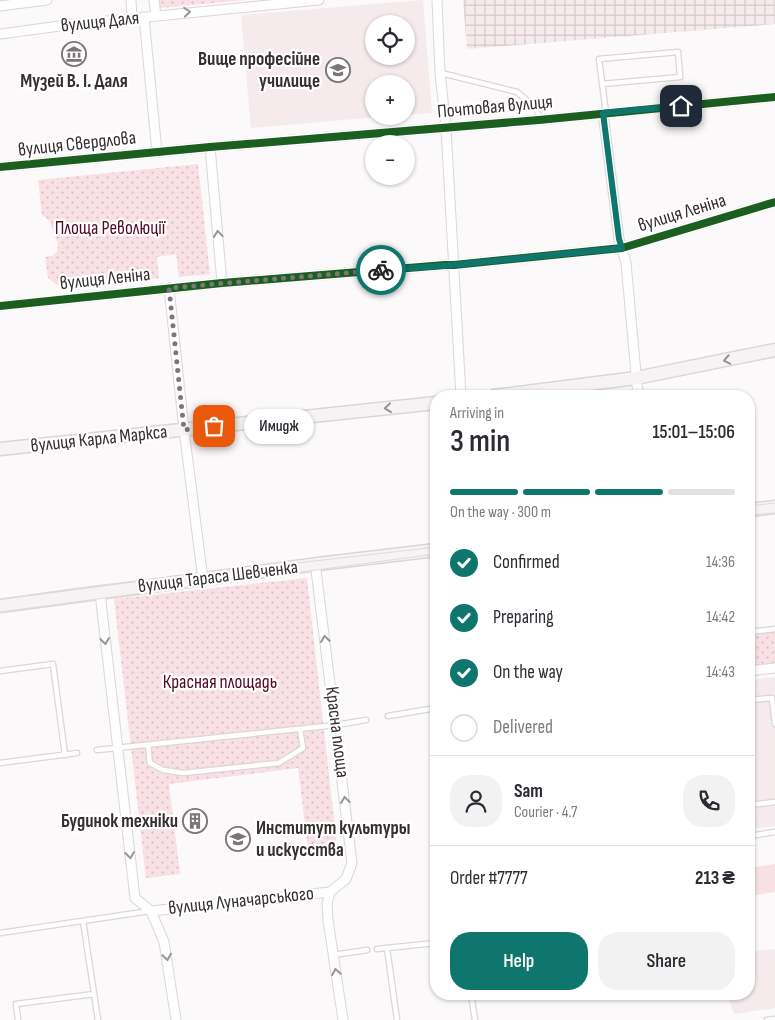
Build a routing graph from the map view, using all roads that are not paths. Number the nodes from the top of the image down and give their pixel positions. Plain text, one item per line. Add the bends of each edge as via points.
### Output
1 (47, 0) edge
2 (130, 0) edge
3 (154, 0) edge
4 (319, 0) edge
5 (436, 0) edge
6 (0, 6) edge
7 (144, 16) junction
8 (156, 16) junction
9 (132, 18) junction
10 (0, 34) edge
11 (440, 73) junction
12 (602, 84) junction
13 (775, 97) edge
14 (604, 113) junction
15 (539, 120) junction
16 (446, 128) junction
17 (210, 147) junction
18 (157, 152) junction
19 (0, 168) edge
20 (775, 202) edge
21 (622, 248) junction
22 (454, 265) junction
23 (222, 283) junction
24 (169, 288) junction
25 (0, 306) edge
26 (775, 350) edge
27 (636, 378) junction
28 (461, 390) edge
29 (541, 390) edge
30 (637, 390) edge
31 (430, 404) edge
32 (184, 430) junction
33 (0, 449) edge
34 (775, 507) edge
35 (755, 509) edge
36 (430, 551) edge
37 (318, 564) junction
38 (203, 580) junction
39 (100, 592) junction
40 (0, 606) edge
41 (775, 630) edge
42 (755, 632) edge
43 (775, 668) edge
44 (755, 670) edge
45 (0, 671) edge
46 (755, 699) edge
47 (430, 709) edge
48 (388, 716) dead end
49 (366, 720) dead end
50 (775, 724) edge
51 (336, 725) junction
52 (300, 729) junction
53 (148, 745) junction
54 (118, 748) junction
55 (97, 750) dead end
56 (77, 753) dead end
57 (65, 755) junction
58 (0, 763) edge
59 (775, 802) edge
60 (755, 804) edge
61 (775, 832) edge
62 (755, 835) edge
63 (330, 892) junction
64 (151, 911) junction
65 (83, 921) junction
66 (0, 933) edge
67 (430, 944) edge
68 (387, 948) junction
69 (377, 949) dead end
70 (367, 950) dead end
71 (333, 955) junction
72 (94, 994) junction
73 (472, 1000) edge
74 (775, 1019) edge
75 (18, 1020) edge
76 (98, 1020) edge
77 (176, 1020) edge
78 (343, 1020) edge
79 (397, 1020) edge
80 (475, 1020) edge
81 (767, 1020) edge

1 - 6 street, вулиця Даля
2 - 9 street
3 - 8 street
8 -> 4 street, вулиця Даля
5 - 11 street
7 - 8 street, вулиця Даля
7 - 9 street, вулиця Даля
7 - 18 street
9 - 10 street, вулиця Даля
11 - 15 lane via 516,92 537,109
11 - 16 street
12 - 12 lane via 680,77 678,52 599,58
12 - 14 lane
13 - 14 street, Почтовая вулиця
14 - 15 street, Почтовая вулиця
14 - 21 street
15 - 16 street, Почтовая вулиця
16 - 17 street, Почтовая вулиця
16 - 22 street
17 - 18 street, Почтовая вулиця
23 -> 17 street
18 - 19 street, вулиця Свердлова
20 - 21 street, вулиця Леніна
21 - 22 street, вулиця Леніна
21 - 27 street
22 - 23 street, вулиця Леніна
22 - 28 street
23 - 24 street, вулиця Леніна
24 - 25 street, вулиця Леніна
24 - 32 street
26 -> 27 main road
27 - 29 main road
27 - 30 street
31 -> 32 main road, вулиця Карла Маркса
32 - 33 main road, вулиця Карла Маркса
32 - 38 street
34 - 35 main road
36 - 37 main road, вулиця Тараса Шевченка
37 - 38 main road, вулиця Тараса Шевченка
51 -> 37 street, Красна площа via 316,570
38 - 39 main road, вулиця Тараса Шевченка
39 - 40 main road, вулиця Тараса Шевченка
39 -> 54 street
41 - 42 lane
43 - 44 street
45 - 57 lane via 53,664
46 - 50 lane via 772,698
47 - 48 lane
49 - 51 lane
51 - 52 lane
63 -> 51 street, Красна площа via 346,879 352,863
52 - 53 lane
52 - 53 lane via 302,748 279,763 183,773 162,770 150,763
53 - 54 lane
54 - 55 lane
54 -> 64 street via 135,898
56 - 57 lane
57 - 58 lane
59 - 60 lane
61 - 62 lane
63 - 64 street, вулиця Луначарського
63 - 71 street via 327,904
64 - 65 lane
64 -> 77 street via 164,942
65 - 66 lane
65 - 72 lane
67 - 68 lane
68 - 69 lane
68 - 79 lane
70 - 71 lane
78 -> 71 street
72 - 75 lane via 16,1004
72 - 76 lane
73 - 80 lane
74 - 81 lane

